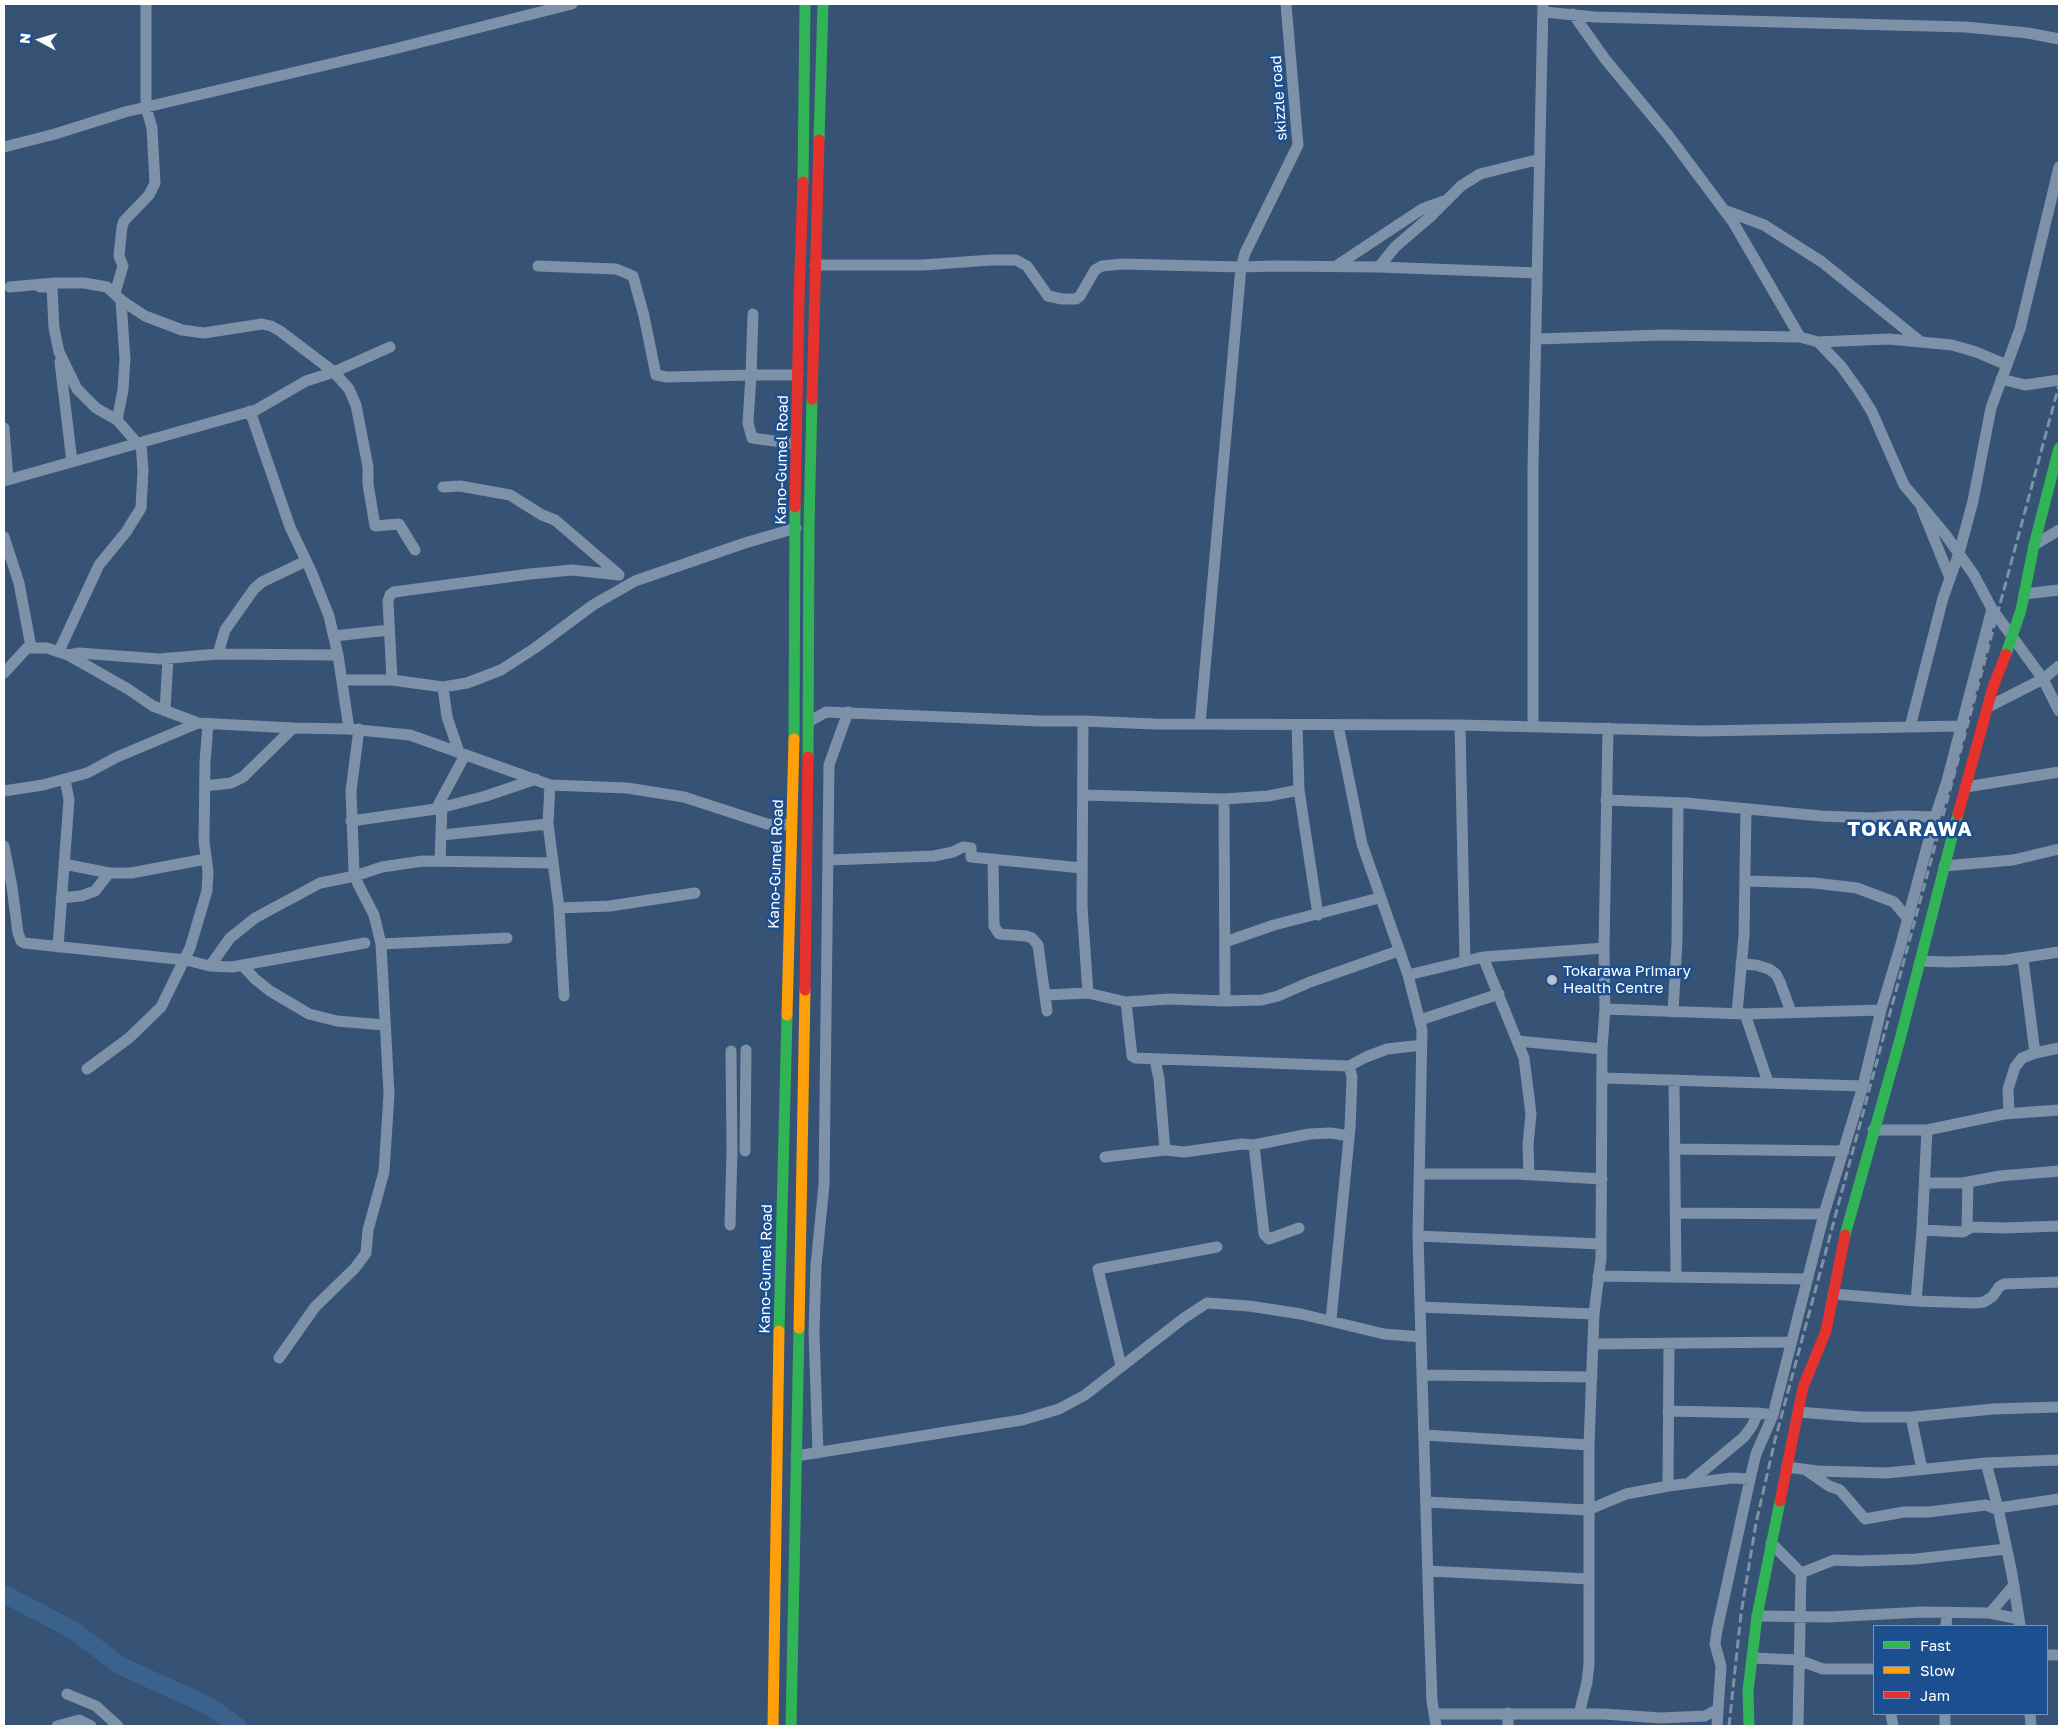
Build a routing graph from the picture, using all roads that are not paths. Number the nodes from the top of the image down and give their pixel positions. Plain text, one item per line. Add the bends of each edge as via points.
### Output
1 (146, 4) edge
2 (572, 4) edge
3 (805, 4) edge
4 (822, 4) edge
5 (1286, 4) edge
6 (1544, 8) edge
7 (1573, 14) junction
8 (2059, 39) edge
9 (146, 107) junction
10 (4, 147) edge
11 (1540, 159) junction
12 (2059, 167) edge
13 (1445, 200) junction
14 (1724, 210) junction
15 (815, 265) junction
16 (538, 266) dead end
17 (1336, 266) junction
18 (1241, 267) junction
19 (1379, 267) junction
20 (1537, 272) junction
21 (55, 283) junction
22 (7, 288) edge
23 (118, 297) junction
24 (753, 314) dead end
25 (1800, 337) junction
26 (1537, 339) junction
27 (1818, 342) junction
28 (1921, 342) junction
29 (390, 347) dead end
30 (59, 352) junction
31 (2007, 366) junction
32 (334, 372) junction
33 (751, 375) junction
34 (798, 375) junction
35 (2001, 379) junction
36 (2059, 380) edge
37 (250, 412) junction
38 (798, 415) junction
39 (812, 415) junction
40 (117, 420) junction
41 (4, 428) edge
42 (140, 443) junction
43 (796, 444) junction
44 (2059, 448) edge
45 (72, 462) junction
46 (6, 481) edge
47 (443, 487) dead end
48 (1921, 508) junction
49 (796, 528) junction
50 (2059, 530) edge
51 (4, 537) edge
52 (2034, 545) junction
53 (415, 550) dead end
54 (1959, 553) junction
55 (306, 561) junction
56 (619, 575) junction
57 (1950, 578) junction
58 (635, 581) junction
59 (2059, 590) edge
60 (2024, 594) junction
61 (1992, 609) junction
62 (389, 630) junction
63 (334, 636) junction
64 (2013, 637) junction
65 (31, 647) junction
66 (64, 653) junction
67 (218, 654) junction
68 (338, 655) junction
69 (168, 658) junction
70 (2059, 666) edge
71 (4, 672) edge
72 (2043, 679) junction
73 (342, 680) junction
74 (392, 680) junction
75 (443, 687) junction
76 (2055, 694) edge
77 (1988, 707) junction
78 (2059, 710) edge
79 (165, 711) junction
80 (848, 712) junction
81 (810, 721) junction
82 (1083, 721) junction
83 (203, 723) junction
84 (1200, 724) junction
85 (1297, 725) junction
86 (1338, 725) junction
87 (1460, 725) junction
88 (1533, 726) junction
89 (1960, 726) junction
90 (1910, 727) junction
91 (293, 728) junction
92 (1608, 728) junction
93 (354, 729) junction
94 (462, 754) junction
95 (2059, 772) edge
96 (536, 779) junction
97 (65, 780) junction
98 (550, 784) junction
99 (205, 786) junction
100 (1966, 787) junction
101 (1300, 790) junction
102 (4, 791) edge
103 (1084, 795) junction
104 (1224, 799) junction
105 (1606, 800) junction
106 (1678, 804) junction
107 (439, 808) junction
108 (1746, 809) junction
109 (1935, 817) junction
110 (351, 821) junction
111 (548, 824) junction
112 (790, 824) junction
113 (442, 835) junction
114 (2059, 849) edge
115 (4, 852) edge
116 (206, 859) junction
117 (993, 859) junction
118 (828, 860) junction
119 (440, 861) junction
120 (553, 863) junction
121 (64, 864) junction
122 (1944, 866) junction
123 (1082, 868) junction
124 (109, 873) junction
125 (355, 876) junction
126 (1746, 881) junction
127 (696, 893) dead end
128 (61, 898) junction
129 (1380, 898) junction
130 (559, 908) junction
131 (1318, 915) junction
132 (1908, 919) junction
133 (507, 938) dead end
134 (1225, 942) junction
135 (365, 944) dead end
136 (382, 944) junction
137 (58, 948) junction
138 (1604, 948) junction
139 (1398, 950) junction
140 (2059, 952) edge
141 (1483, 957) junction
142 (2023, 959) junction
143 (186, 960) junction
144 (1920, 961) junction
145 (1464, 962) junction
146 (1741, 964) junction
147 (210, 966) junction
148 (243, 966) junction
149 (1408, 975) junction
150 (1088, 993) junction
151 (1499, 994) junction
152 (1046, 995) junction
153 (564, 996) dead end
154 (1225, 1001) junction
155 (1126, 1002) junction
156 (1605, 1009) junction
157 (1880, 1010) junction
158 (1048, 1011) dead end
159 (1673, 1012) junction
160 (1791, 1012) junction
161 (1741, 1014) junction
162 (1420, 1020) junction
163 (384, 1025) junction
164 (1518, 1040) junction
165 (1422, 1045) junction
166 (2059, 1048) edge
167 (1602, 1049) junction
168 (746, 1050) dead end
169 (731, 1051) dead end
170 (2035, 1053) junction
171 (1155, 1060) junction
172 (1349, 1066) junction
173 (87, 1069) dead end
174 (1602, 1078) junction
175 (1674, 1082) junction
176 (1768, 1082) junction
177 (1863, 1086) junction
178 (2059, 1110) edge
179 (2009, 1113) junction
180 (1873, 1130) junction
181 (1927, 1130) junction
182 (785, 1133) junction
183 (803, 1135) junction
184 (1349, 1136) junction
185 (1254, 1145) junction
186 (1675, 1149) junction
187 (1165, 1150) junction
188 (745, 1151) dead end
189 (1844, 1152) junction
190 (1105, 1157) dead end
191 (2059, 1171) edge
192 (1419, 1174) junction
193 (1529, 1175) junction
194 (1602, 1179) junction
195 (1968, 1182) junction
196 (1925, 1183) junction
197 (1675, 1213) junction
198 (1824, 1214) junction
199 (730, 1225) dead end
200 (2059, 1226) edge
201 (1299, 1228) dead end
202 (1967, 1229) junction
203 (1922, 1230) junction
204 (1418, 1236) junction
205 (1601, 1244) junction
206 (1218, 1247) dead end
207 (1598, 1276) junction
208 (1676, 1277) junction
209 (1807, 1279) junction
210 (2059, 1282) edge
211 (1833, 1294) junction
212 (1916, 1301) junction
213 (1420, 1307) junction
214 (1594, 1314) junction
215 (1331, 1320) junction
216 (1421, 1338) junction
217 (1791, 1342) junction
218 (1593, 1344) junction
219 (1669, 1344) junction
220 (279, 1358) dead end
221 (1121, 1366) junction
222 (1422, 1375) junction
223 (1592, 1377) junction
224 (2059, 1407) edge
225 (1668, 1411) junction
226 (1798, 1412) junction
227 (1758, 1413) junction
228 (1773, 1415) junction
229 (1911, 1417) junction
230 (1424, 1435) junction
231 (1589, 1445) junction
232 (818, 1453) junction
233 (796, 1456) junction
234 (2059, 1460) edge
235 (1986, 1463) junction
236 (1787, 1467) junction
237 (1805, 1469) junction
238 (1922, 1469) junction
239 (1750, 1479) junction
240 (1690, 1482) junction
241 (1668, 1486) junction
242 (2059, 1499) edge
243 (1426, 1502) junction
244 (1998, 1509) junction
245 (1588, 1510) junction
246 (1771, 1543) junction
247 (2006, 1549) junction
248 (1428, 1571) junction
249 (1801, 1573) junction
250 (1589, 1579) junction
251 (2014, 1585) junction
252 (1947, 1613) junction
253 (1990, 1613) junction
254 (1758, 1616) junction
255 (1800, 1617) junction
256 (1879, 1621) edge
257 (2019, 1623) edge
258 (1946, 1625) edge
259 (1753, 1658) junction
260 (1798, 1660) junction
261 (1873, 1669) edge
262 (67, 1694) dead end
263 (1718, 1709) junction
264 (1508, 1713) junction
265 (1435, 1714) junction
266 (1579, 1714) junction
267 (1705, 1716) junction
268 (114, 1723) edge
269 (89, 1725) edge
270 (57, 1726) edge
271 (773, 1726) edge
272 (791, 1726) edge
273 (1436, 1726) edge
274 (1508, 1726) edge
275 (1717, 1726) edge
276 (1749, 1726) edge
277 (1798, 1726) edge

1 - 9 street
2 - 9 street
3 - 34 main road, Kano-Gumel Road
4 - 15 main road, Kano-Gumel Road
5 - 18 street, skizzle road via 1298,145
6 - 7 street
6 - 11 street
7 - 8 street via 1965,27
7 - 14 street
9 - 10 street
9 - 23 street via 152,128 155,183 122,227 119,256 123,266
11 - 13 street via 1480,174
11 - 20 street
12 - 31 street via 2031,287
13 - 17 street via 1422,209
13 - 19 street via 1395,247
14 - 25 street
14 - 28 street via 1764,225 1822,262
15 - 18 street via 923,266 1016,260 1027,266 1048,296 1062,300 1080,296 1095,270 1102,266
15 - 39 main road, Kano-Gumel Road
16 - 33 street via 616,269 633,276 656,375
17 - 18 street
17 - 19 street
18 - 84 street, skizzle road
19 - 20 street
20 - 26 street
21 - 22 street
21 - 23 street via 84,283 107,288
21 - 30 street
22 - 30 street via 52,287
23 - 32 street via 145,316 194,332 262,324 271,326
23 - 40 street via 125,359
24 - 33 street
25 - 26 street via 1662,335
25 - 27 street
26 - 88 street via 1533,466
27 - 28 street via 1880,339
27 - 48 street via 1859,391 1872,412 1904,486
28 - 31 street via 1952,345
29 - 32 street
30 - 40 street via 86,400
30 - 45 street
31 - 35 street
32 - 37 street via 306,381
32 - 53 street via 349,389 356,405 375,526 399,524
33 - 34 street
33 - 43 street via 748,423 752,438
34 - 38 main road, Kano-Gumel Road
35 - 36 street via 2025,385
35 - 54 street via 1991,408
37 - 42 street
37 - 55 street via 290,527
38 - 39 main road
38 - 43 main road, Kano-Gumel Road
39 - 81 main road, Kano-Gumel Road
40 - 42 street
41 - 46 street
42 - 45 street
42 - 66 street via 143,471 141,508 99,565
43 - 49 main road, Kano-Gumel Road
44 - 52 main road
45 - 46 street
47 - 56 street via 460,486 510,495 555,520
48 - 54 street
48 - 57 street
49 - 58 street
49 - 112 main road, Kano-Gumel Road via 794,782
50 - 52 street
51 - 65 street via 19,583
52 - 60 main road
54 - 57 street
54 - 61 street
55 - 63 street
55 - 67 street via 269,578 254,589 225,630
56 - 58 street
56 - 62 street via 572,570 394,592 388,601
57 - 90 street
58 - 75 street via 593,605 501,670 467,683
59 - 60 street
60 - 64 main road
61 - 64 street
61 - 89 street
62 - 63 street
62 - 74 street
63 - 68 street
64 - 72 street
64 - 77 main road
65 - 66 street
65 - 71 street
66 - 69 street
66 - 79 street
67 - 68 street
67 - 69 street
68 - 73 street
69 - 79 street
70 - 72 street
72 - 76 street
72 - 77 street
73 - 74 street
73 - 93 street
74 - 75 street
75 - 94 street via 447,717
76 - 78 street
77 - 100 main road
79 - 83 street
80 - 81 street via 826,712
80 - 82 street
80 - 118 street via 829,765
81 - 183 main road, Kano-Gumel Road
82 - 84 street
82 - 103 street
83 - 91 street
83 - 97 street
83 - 99 street
84 - 85 street
85 - 86 street
85 - 101 street
86 - 87 street
86 - 129 street via 1362,844
87 - 88 street
87 - 145 street
88 - 92 street
89 - 90 street
89 - 109 street
90 - 92 street via 1712,731
91 - 93 street
91 - 99 street via 243,777 231,783
92 - 105 street
93 - 94 street via 410,735
93 - 110 street
94 - 96 street
94 - 107 street
95 - 100 street
96 - 98 street
96 - 107 street
97 - 102 street
97 - 121 street via 69,800
98 - 111 street
98 - 112 street via 670,794 767,824
99 - 116 street
100 - 122 main road
101 - 104 street
101 - 131 street
103 - 104 street
103 - 123 street
104 - 134 street
105 - 106 street
105 - 138 street
106 - 108 street
106 - 159 street
107 - 110 street
107 - 113 street
108 - 109 street via 1871,818
108 - 126 street
109 - 132 street
110 - 125 street
111 - 113 street
111 - 120 street
112 - 182 main road, Kano-Gumel Road
113 - 119 street
114 - 122 street via 2013,860
115 - 137 street via 19,938 30,944
116 - 124 street
116 - 143 street via 207,890
117 - 118 street via 971,857 971,848 963,847 934,856
117 - 123 street
117 - 152 street via 994,926 999,934 1035,940 1040,949
118 - 232 street via 824,1185 816,1265 814,1332
119 - 120 street
119 - 125 street via 382,867
120 - 130 street
121 - 124 street
121 - 128 street
122 - 144 main road
123 - 150 street
124 - 128 street via 95,891
125 - 136 street via 374,915
125 - 147 street via 320,883 255,918 230,938
126 - 132 street via 1857,888 1894,902
126 - 146 street
127 - 130 street via 610,906
128 - 137 street
129 - 131 street
129 - 139 street
130 - 153 street
131 - 134 street via 1274,925
132 - 157 street
133 - 136 street
134 - 154 street
135 - 148 street
136 - 163 street
137 - 143 street
138 - 141 street
138 - 156 street
139 - 149 street
139 - 154 street via 1278,996
140 - 142 street
141 - 145 street
141 - 151 street
142 - 144 street
142 - 170 street
143 - 147 street
143 - 173 street via 152,1018
144 - 180 main road
145 - 149 street
146 - 160 street via 1756,965 1776,974
146 - 161 street
147 - 148 street
148 - 163 street via 270,991 309,1014 338,1021
149 - 162 street
150 - 152 street
150 - 155 street
151 - 162 street
151 - 164 street
152 - 158 street
154 - 155 street via 1169,999
155 - 171 street via 1132,1056
156 - 159 street
156 - 167 street
157 - 160 street
157 - 177 street
159 - 161 street
160 - 161 street
161 - 176 street
162 - 165 street
163 - 220 street via 388,1132 384,1172 368,1230 366,1253 315,1306
164 - 167 street
164 - 193 street via 1527,1076 1531,1114
165 - 172 street via 1387,1050
165 - 192 street
166 - 170 street
167 - 174 street
168 - 188 street
169 - 199 street
170 - 179 street via 2022,1058 2015,1067 2008,1089
171 - 172 street
171 - 187 street
172 - 184 street via 1352,1077
174 - 175 street
174 - 194 street
175 - 176 street
175 - 186 street
176 - 177 street
177 - 189 street
178 - 179 street
179 - 181 street
180 - 181 street
180 - 211 main road
181 - 196 street
182 - 183 main road
182 - 271 main road, Kano-Gumel Road
183 - 233 main road, Kano-Gumel Road
184 - 185 street via 1309,1134
184 - 215 street
185 - 187 street via 1184,1152
185 - 201 street via 1264,1234 1268,1239
186 - 189 street
186 - 197 street
187 - 190 street
189 - 198 street
191 - 195 street
192 - 193 street
192 - 204 street
193 - 194 street
194 - 205 street
195 - 196 street
195 - 202 street
196 - 203 street
197 - 198 street
197 - 208 street
198 - 209 street
200 - 202 street
202 - 203 street via 1963,1232
203 - 212 street
204 - 205 street
204 - 213 street
205 - 207 street
206 - 221 street via 1098,1269
207 - 208 street
207 - 214 street
208 - 209 street
209 - 217 street
210 - 212 street via 2004,1284 1984,1302
211 - 212 street
211 - 226 main road via 1826,1331 1803,1387
213 - 214 street
213 - 216 street
214 - 218 street
215 - 216 street via 1376,1332
215 - 221 street via 1249,1306 1207,1303
216 - 222 street
217 - 219 street
217 - 228 street
218 - 219 street
218 - 223 street
219 - 225 street
221 - 232 street via 1070,1405 1039,1415 1002,1424
222 - 223 street
222 - 230 street
223 - 231 street
224 - 229 street
225 - 227 street
225 - 241 street
226 - 229 street
226 - 236 main road
227 - 228 street
227 - 240 street via 1744,1437
228 - 239 street via 1756,1454
229 - 238 street
230 - 231 street
230 - 243 street
231 - 245 street
232 - 233 street
233 - 272 main road, Kano-Gumel Road
234 - 235 street
235 - 238 street
235 - 244 street
236 - 237 street
236 - 246 main road
237 - 238 street via 1887,1473
237 - 244 street via 1840,1490 1865,1519 1986,1505
239 - 240 street
239 - 263 street via 1715,1644 1721,1666
240 - 241 street
241 - 245 street via 1626,1494
242 - 244 street
243 - 245 street
243 - 248 street
244 - 247 street
245 - 250 street
246 - 249 street
246 - 254 main road
247 - 249 street via 1916,1559 1834,1560
247 - 251 street
248 - 250 street
248 - 265 street
249 - 255 street
250 - 266 street via 1589,1664
251 - 253 street
251 - 257 street
252 - 253 street
252 - 256 street
252 - 258 street
253 - 257 street
254 - 255 street
254 - 259 main road
255 - 256 street
255 - 260 street
259 - 260 street
259 - 276 main road via 1748,1691
260 - 261 street via 1823,1669
260 - 277 street
262 - 268 street via 96,1706
263 - 267 street
263 - 275 street
264 - 265 street
264 - 266 street
264 - 274 street
265 - 273 street
266 - 267 street via 1661,1718
267 - 275 street
268 - 269 street
269 - 270 street via 79,1720

